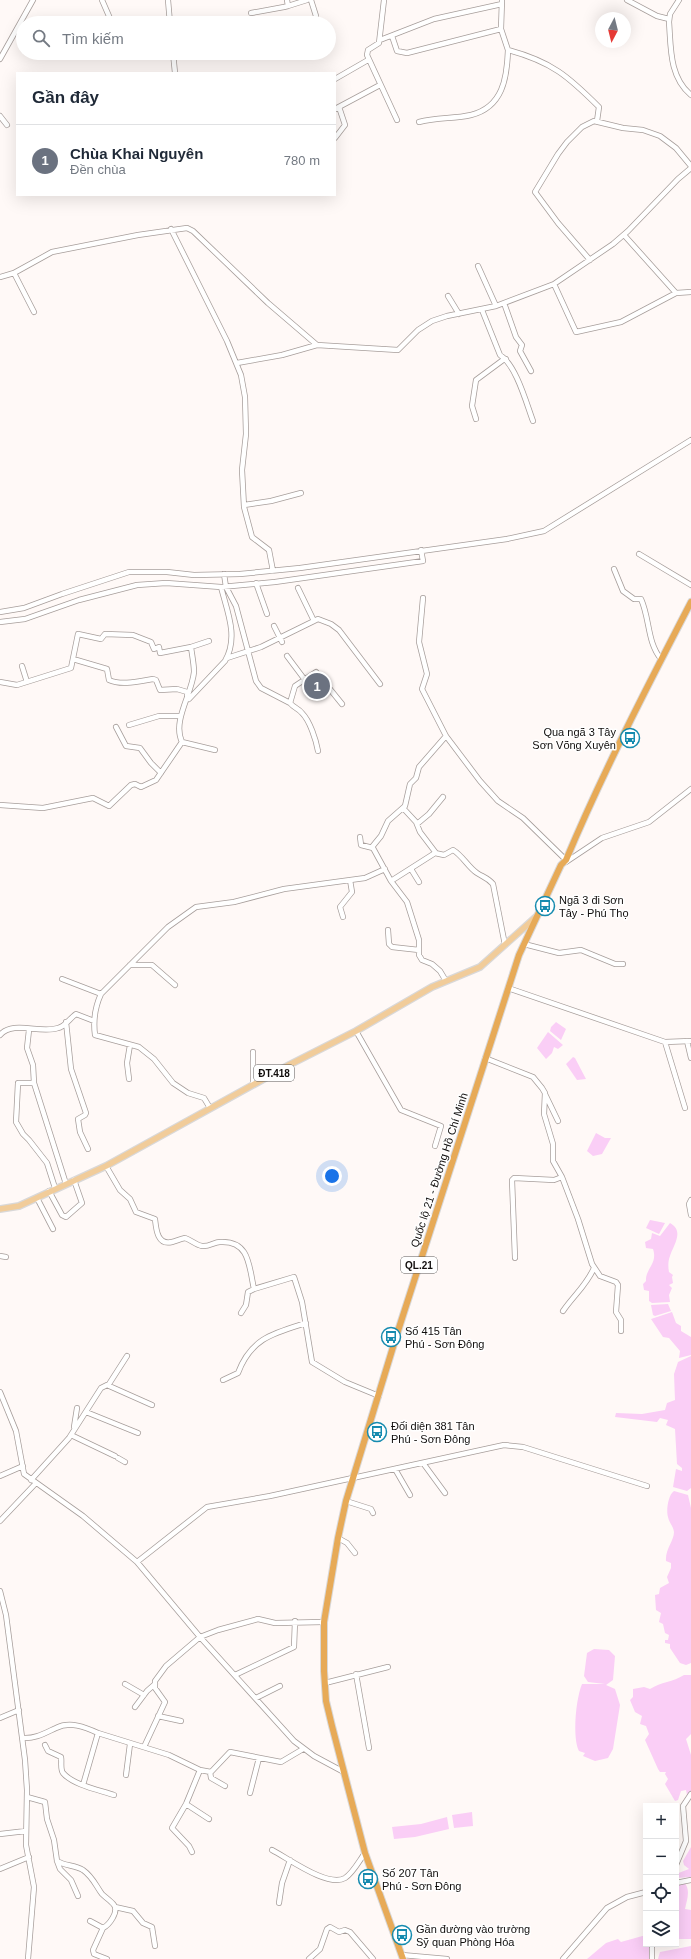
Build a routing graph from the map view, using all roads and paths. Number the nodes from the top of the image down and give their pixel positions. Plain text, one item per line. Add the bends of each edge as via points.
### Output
1 (33, 0) edge
2 (102, 0) edge
3 (168, 0) edge
4 (287, 0) edge
5 (307, 0) edge
6 (311, 0) edge
7 (384, 0) edge
8 (627, 0) edge
9 (679, 0) edge
10 (502, 2) edge
11 (288, 6) junction
12 (251, 13) dead end
13 (24, 16) edge
14 (109, 16) edge
15 (169, 16) edge
16 (316, 16) edge
17 (669, 19) junction
18 (501, 28) junction
19 (16, 30) edge
20 (392, 36) junction
21 (380, 40) junction
22 (508, 50) junction
23 (0, 59) edge
24 (174, 60) edge
25 (368, 60) junction
26 (175, 72) edge
27 (336, 78) edge
28 (380, 85) junction
29 (691, 95) edge
30 (337, 108) edge
31 (0, 116) edge
32 (397, 120) dead end
33 (597, 121) junction
34 (419, 122) dead end
35 (6, 125) dead end
36 (336, 137) edge
37 (691, 167) edge
38 (171, 230) junction
39 (624, 235) junction
40 (590, 260) junction
41 (478, 266) dead end
42 (14, 273) junction
43 (0, 277) edge
44 (554, 284) junction
45 (691, 292) edge
46 (676, 293) junction
47 (448, 296) dead end
48 (504, 303) junction
49 (496, 306) junction
50 (482, 310) junction
51 (34, 312) dead end
52 (459, 314) junction
53 (317, 345) junction
54 (506, 359) junction
55 (237, 363) junction
56 (531, 371) dead end
57 (476, 418) dead end
58 (533, 420) dead end
59 (691, 440) edge
60 (301, 493) dead end
61 (244, 505) junction
62 (421, 550) junction
63 (639, 554) dead end
64 (614, 570) dead end
65 (273, 571) junction
66 (224, 574) junction
67 (256, 583) junction
68 (691, 585) edge
69 (224, 587) junction
70 (298, 588) dead end
71 (423, 598) dead end
72 (691, 602) edge
73 (0, 612) edge
74 (267, 614) dead end
75 (314, 621) junction
76 (0, 622) edge
77 (274, 626) dead end
78 (280, 640) junction
79 (209, 641) dead end
80 (191, 647) junction
81 (249, 651) junction
82 (287, 656) dead end
83 (227, 658) junction
84 (73, 659) junction
85 (661, 659) junction
86 (22, 666) dead end
87 (305, 680) junction
88 (0, 682) edge
89 (27, 682) junction
90 (380, 684) dead end
91 (188, 700) junction
92 (290, 703) junction
93 (342, 704) dead end
94 (181, 716) junction
95 (130, 725) dead end
96 (116, 727) dead end
97 (446, 736) junction
98 (182, 742) junction
99 (215, 750) dead end
100 (318, 751) dead end
101 (161, 773) junction
102 (691, 789) edge
103 (443, 797) dead end
104 (0, 805) edge
105 (403, 808) junction
106 (417, 824) junction
107 (360, 837) dead end
108 (372, 847) junction
109 (436, 853) junction
110 (566, 860) junction
111 (561, 865) junction
112 (411, 868) junction
113 (385, 869) junction
114 (350, 880) junction
115 (391, 881) junction
116 (419, 882) dead end
117 (343, 917) dead end
118 (536, 917) junction
119 (388, 930) dead end
120 (524, 944) junction
121 (505, 945) junction
122 (419, 950) junction
123 (624, 964) dead end
124 (130, 965) junction
125 (62, 979) dead end
126 (446, 981) junction
127 (175, 985) dead end
128 (508, 988) junction
129 (101, 994) junction
130 (94, 1021) junction
131 (66, 1022) junction
132 (29, 1030) junction
133 (356, 1030) junction
134 (0, 1035) edge
135 (689, 1041) edge
136 (665, 1042) junction
137 (130, 1045) junction
138 (253, 1052) dead end
139 (485, 1058) junction
140 (691, 1058) edge
141 (129, 1080) dead end
142 (34, 1083) junction
143 (253, 1084) junction
144 (545, 1093) junction
145 (210, 1108) junction
146 (685, 1108) dead end
147 (558, 1122) dead end
148 (435, 1146) dead end
149 (88, 1149) dead end
150 (106, 1166) junction
151 (562, 1177) junction
152 (74, 1180) junction
153 (66, 1184) junction
154 (56, 1188) junction
155 (49, 1192) junction
156 (37, 1198) junction
157 (691, 1200) edge
158 (0, 1209) edge
159 (691, 1215) edge
160 (52, 1229) dead end
161 (0, 1256) edge
162 (6, 1257) dead end
163 (514, 1258) dead end
164 (594, 1268) junction
165 (254, 1289) junction
166 (563, 1311) dead end
167 (241, 1313) dead end
168 (306, 1324) junction
169 (621, 1331) dead end
170 (127, 1356) dead end
171 (223, 1380) dead end
172 (107, 1385) junction
173 (0, 1392) edge
174 (379, 1396) junction
175 (152, 1405) dead end
176 (77, 1408) dead end
177 (86, 1412) junction
178 (74, 1429) junction
179 (138, 1433) dead end
180 (71, 1435) junction
181 (125, 1462) dead end
182 (423, 1463) junction
183 (23, 1466) junction
184 (395, 1469) junction
185 (0, 1476) edge
186 (354, 1477) junction
187 (31, 1480) junction
188 (36, 1483) junction
189 (647, 1486) dead end
190 (445, 1493) dead end
191 (410, 1495) dead end
192 (346, 1501) junction
193 (373, 1513) dead end
194 (0, 1521) edge
195 (338, 1538) junction
196 (355, 1553) dead end
197 (137, 1562) junction
198 (0, 1591) edge
199 (2, 1608) edge
200 (295, 1621) junction
201 (324, 1622) junction
202 (200, 1637) junction
203 (388, 1667) dead end
204 (356, 1674) junction
205 (235, 1675) junction
206 (325, 1683) junction
207 (125, 1684) dead end
208 (155, 1684) junction
209 (280, 1686) dead end
210 (144, 1695) junction
211 (256, 1698) junction
212 (136, 1707) dead end
213 (19, 1710) junction
214 (158, 1716) junction
215 (0, 1718) edge
216 (181, 1721) dead end
217 (98, 1733) junction
218 (23, 1738) junction
219 (130, 1744) junction
220 (45, 1745) dead end
221 (144, 1747) junction
222 (369, 1748) dead end
223 (303, 1749) junction
224 (259, 1758) junction
225 (200, 1770) junction
226 (342, 1771) junction
227 (210, 1772) junction
228 (126, 1775) dead end
229 (83, 1785) junction
230 (225, 1786) dead end
231 (250, 1793) dead end
232 (691, 1794) edge
233 (114, 1795) dead end
234 (27, 1797) junction
235 (186, 1804) junction
236 (209, 1819) dead end
237 (26, 1831) junction
238 (0, 1834) edge
239 (272, 1850) dead end
240 (192, 1852) dead end
241 (365, 1853) junction
242 (29, 1857) junction
243 (679, 1858) edge
244 (290, 1860) junction
245 (57, 1861) junction
246 (0, 1869) edge
247 (691, 1880) edge
248 (679, 1882) edge
249 (643, 1893) edge
250 (78, 1896) dead end
251 (279, 1903) dead end
252 (115, 1907) junction
253 (90, 1921) dead end
254 (103, 1928) junction
255 (155, 1946) dead end
256 (652, 1948) dead end
257 (403, 1957) edge
258 (28, 1959) edge
259 (107, 1959) edge
260 (309, 1959) edge
261 (373, 1959) edge
262 (446, 1959) edge
263 (563, 1959) edge
264 (652, 1959) edge

1 - 13 street
2 - 14 street
3 - 15 street
4 - 11 street
5 - 11 street
6 - 16 street
7 - 21 street
8 - 17 street
9 - 17 street
10 - 18 street
10 - 20 street via 434,19
11 - 12 street
17 - 29 street via 673,66 681,84
18 - 20 street via 407,53 397,51
18 - 22 street
19 - 23 street
20 - 21 street
21 - 25 street via 367,53
22 - 33 street via 538,59 563,75 599,107
22 - 34 street via 505,86 494,102 483,111 471,115 434,117
24 - 26 street
25 - 27 street
25 - 28 street
28 - 30 street
28 - 32 street
30 - 36 street via 345,125
31 - 35 street
33 - 37 street via 656,134 676,148
33 - 40 street via 589,122 568,142 536,192 558,223
37 - 39 street
38 - 42 street via 52,252
38 - 53 street via 184,228 193,231 268,303
38 - 55 street
39 - 40 street
39 - 46 street
40 - 44 street
41 - 49 street
42 - 43 street
42 - 51 street
44 - 46 street via 576,332 621,322
44 - 48 street
45 - 46 street
47 - 52 street
48 - 49 street
48 - 56 street via 516,337 522,345 520,351
49 - 50 street
50 - 52 street
50 - 54 street via 500,355
52 - 53 street via 424,325 398,350
53 - 55 street via 282,355
54 - 57 street via 476,380 472,406
54 - 58 street
55 - 61 street via 243,380 246,434 242,470
59 - 62 street via 544,531 507,539
60 - 61 street
61 - 65 street via 252,537 269,550
62 - 65 street
62 - 67 street via 423,561
63 - 68 street
64 - 85 street via 623,591 634,599 641,599 653,647
65 - 66 street
66 - 69 street
66 - 73 street via 128,572 24,608
67 - 69 street
67 - 74 street
69 - 76 street via 166,583 137,585 79,600 25,619
69 - 81 street via 236,606
69 - 83 street via 232,629
70 - 75 street
71 - 97 street via 419,642 427,674 422,689
72 - 85 highway, Quốc lộ 21 - Đường Hồ Chí Minh / QL.21
75 - 78 street
75 - 90 street via 323,620 339,630
77 - 78 street
78 - 81 street
79 - 80 street
80 - 84 street via 160,653 159,647 154,649 151,642 133,635 105,634 101,638 78,634
80 - 91 street via 194,672
81 - 83 street
81 - 92 street via 256,681 261,688
82 - 87 street
83 - 91 street
84 - 89 street via 71,668
84 - 91 street via 107,669 109,680 112,681 156,680 160,690 183,690 187,692
85 - 110 highway, Quốc lộ 21 - Đường Hồ Chí Minh / QL.21 via 586,812
86 - 89 street
87 - 92 street via 295,686
87 - 93 street via 316,672
88 - 89 street via 17,685
91 - 94 street
92 - 100 street via 306,718
94 - 95 street via 159,716
94 - 98 street via 179,736
96 - 101 street via 126,746 140,748
97 - 105 street via 419,767 416,778 410,784 408,800
97 - 110 street via 498,801 523,818
98 - 99 street
98 - 101 street
101 - 104 street via 156,780 146,785 131,785 109,806 94,798 43,808
102 - 111 street via 649,822 602,838
103 - 106 street
105 - 106 street
105 - 108 street via 388,821
106 - 109 street
107 - 108 street via 361,846
108 - 113 street
109 - 112 street
109 - 121 street via 444,855 453,850 493,884
110 - 111 highway, Quốc lộ 21 - Đường Hồ Chí Minh / QL.21
111 - 118 highway, Quốc lộ 21 - Đường Hồ Chí Minh / QL.21
112 - 115 street
112 - 116 street
113 - 114 street via 365,878
113 - 115 street
114 - 117 street via 352,892 340,907
114 - 124 street via 284,889 234,902 196,906 168,927
115 - 122 street via 407,902
118 - 120 highway, Quốc lộ 21 - Đường Hồ Chí Minh / QL.21
118 - 121 main road, ĐT.418
119 - 122 street via 389,944 392,947
120 - 123 street via 559,953 581,950 615,964
120 - 128 highway, Quốc lộ 21 - Đường Hồ Chí Minh / QL.21
121 - 126 main road, ĐT.418 via 480,967
122 - 126 street via 422,960 432,964
124 - 127 street via 152,965
124 - 129 street
125 - 129 street
126 - 133 main road, ĐT.418
128 - 136 street
128 - 139 highway, Quốc lộ 21 - Đường Hồ Chí Minh / QL.21
129 - 130 street via 96,1004
130 - 131 street via 76,1014
130 - 137 street via 95,1035
131 - 132 street via 57,1029
131 - 149 street via 71,1070 86,1113 78,1122
132 - 134 street via 9,1028
132 - 142 street via 28,1048 33,1065
133 - 143 main road, ĐT.418
133 - 148 street via 401,1110 440,1126
135 - 136 street
135 - 140 street
136 - 146 street
137 - 141 street via 127,1064
137 - 145 street via 139,1047 154,1059 173,1083 188,1093 204,1098
138 - 143 street
139 - 144 street via 533,1077
139 - 174 highway, Quốc lộ 21 - Đường Hồ Chí Minh / QL.21
142 - 153 street
142 - 154 street via 18,1083 16,1122 47,1163
143 - 145 main road, ĐT.418
144 - 147 street
144 - 151 street via 544,1114 552,1144 552,1159
145 - 150 main road, ĐT.418
150 - 152 main road, ĐT.418
150 - 165 street via 120,1190 130,1199 136,1212 155,1219 156,1234 164,1241 173,1242 185,1238 203,1246 224,1242 243,1248
151 - 163 street via 554,1180 512,1180
151 - 164 street
152 - 153 main road, ĐT.418
152 - 155 street via 82,1203 66,1217 62,1215
153 - 154 main road, ĐT.418
154 - 155 main road, ĐT.418
155 - 156 main road, ĐT.418
156 - 158 main road, ĐT.418 via 19,1206
156 - 160 street
157 - 159 street
161 - 162 street
164 - 166 street via 586,1284
164 - 169 street via 603,1278 618,1285 616,1312 622,1320
165 - 167 street via 248,1291 245,1309
165 - 168 street via 294,1277
168 - 171 street via 266,1337 244,1358 238,1373
168 - 174 street via 314,1365
170 - 172 street
172 - 175 street
172 - 177 street via 101,1388
173 - 183 street via 16,1431
174 - 186 highway, Quốc lộ 21 - Đường Hồ Chí Minh / QL.21
176 - 178 street
177 - 178 street
177 - 179 street
178 - 180 street
180 - 181 street
180 - 187 street
182 - 184 street
182 - 189 street via 504,1445 516,1445
182 - 190 street
183 - 185 street
183 - 187 street via 24,1474
184 - 186 street
184 - 191 street
186 - 192 highway, Quốc lộ 21 - Đường Hồ Chí Minh / QL.21
186 - 197 street via 207,1507
187 - 188 street
188 - 194 street
188 - 197 street via 83,1516
192 - 193 street
192 - 195 highway, Quốc lộ 21 - Đường Hồ Chí Minh / QL.21
195 - 196 street via 347,1543
195 - 201 highway, Quốc lộ 21 - Đường Hồ Chí Minh / QL.21
197 - 202 street
198 - 199 street
199 - 213 street
200 - 201 street
200 - 202 street via 275,1623 258,1619
200 - 205 street via 294,1647
201 - 206 highway, Quốc lộ 21 - Đường Hồ Chí Minh / QL.21
202 - 205 street
202 - 208 street via 166,1666 158,1675
203 - 204 street
204 - 206 street
204 - 222 street
205 - 211 street
206 - 226 highway, Quốc lộ 21 - Đường Hồ Chí Minh / QL.21 via 326,1701
207 - 210 street
208 - 210 street
208 - 214 street via 165,1701
209 - 211 street
210 - 212 street
211 - 223 street
213 - 215 street
213 - 218 street
214 - 216 street
214 - 221 street
217 - 218 street via 68,1725 56,1727 31,1738
217 - 219 street
217 - 229 street
218 - 234 street
219 - 221 street
219 - 228 street
220 - 229 street via 48,1751 60,1757 64,1773
221 - 225 street via 169,1755
223 - 224 street via 283,1762
223 - 226 street
224 - 227 street via 230,1752
224 - 231 street
225 - 227 street
225 - 235 street
226 - 241 highway, Quốc lộ 21 - Đường Hồ Chí Minh / QL.21
227 - 230 street via 211,1778
229 - 233 street
232 - 243 street via 683,1806 686,1841
234 - 237 street
234 - 245 street via 45,1802
235 - 236 street
235 - 240 street via 172,1828
237 - 238 street
237 - 242 street
239 - 244 street
241 - 244 street via 348,1875 335,1880 324,1878
241 - 257 highway, Quốc lộ 21 - Đường Hồ Chí Minh / QL.21
242 - 246 street
242 - 258 street via 34,1888
244 - 251 street via 282,1883
245 - 250 street via 60,1869 71,1880
245 - 252 street via 85,1871
247 - 248 street
249 - 263 street via 627,1896 607,1908
252 - 254 street via 110,1922
252 - 255 street via 133,1911 143,1923 152,1927
253 - 254 street
254 - 259 street via 93,1950 94,1954
256 - 264 street
257 - 262 street
260 - 261 street via 320,1949 330,1927 339,1932 350,1932

